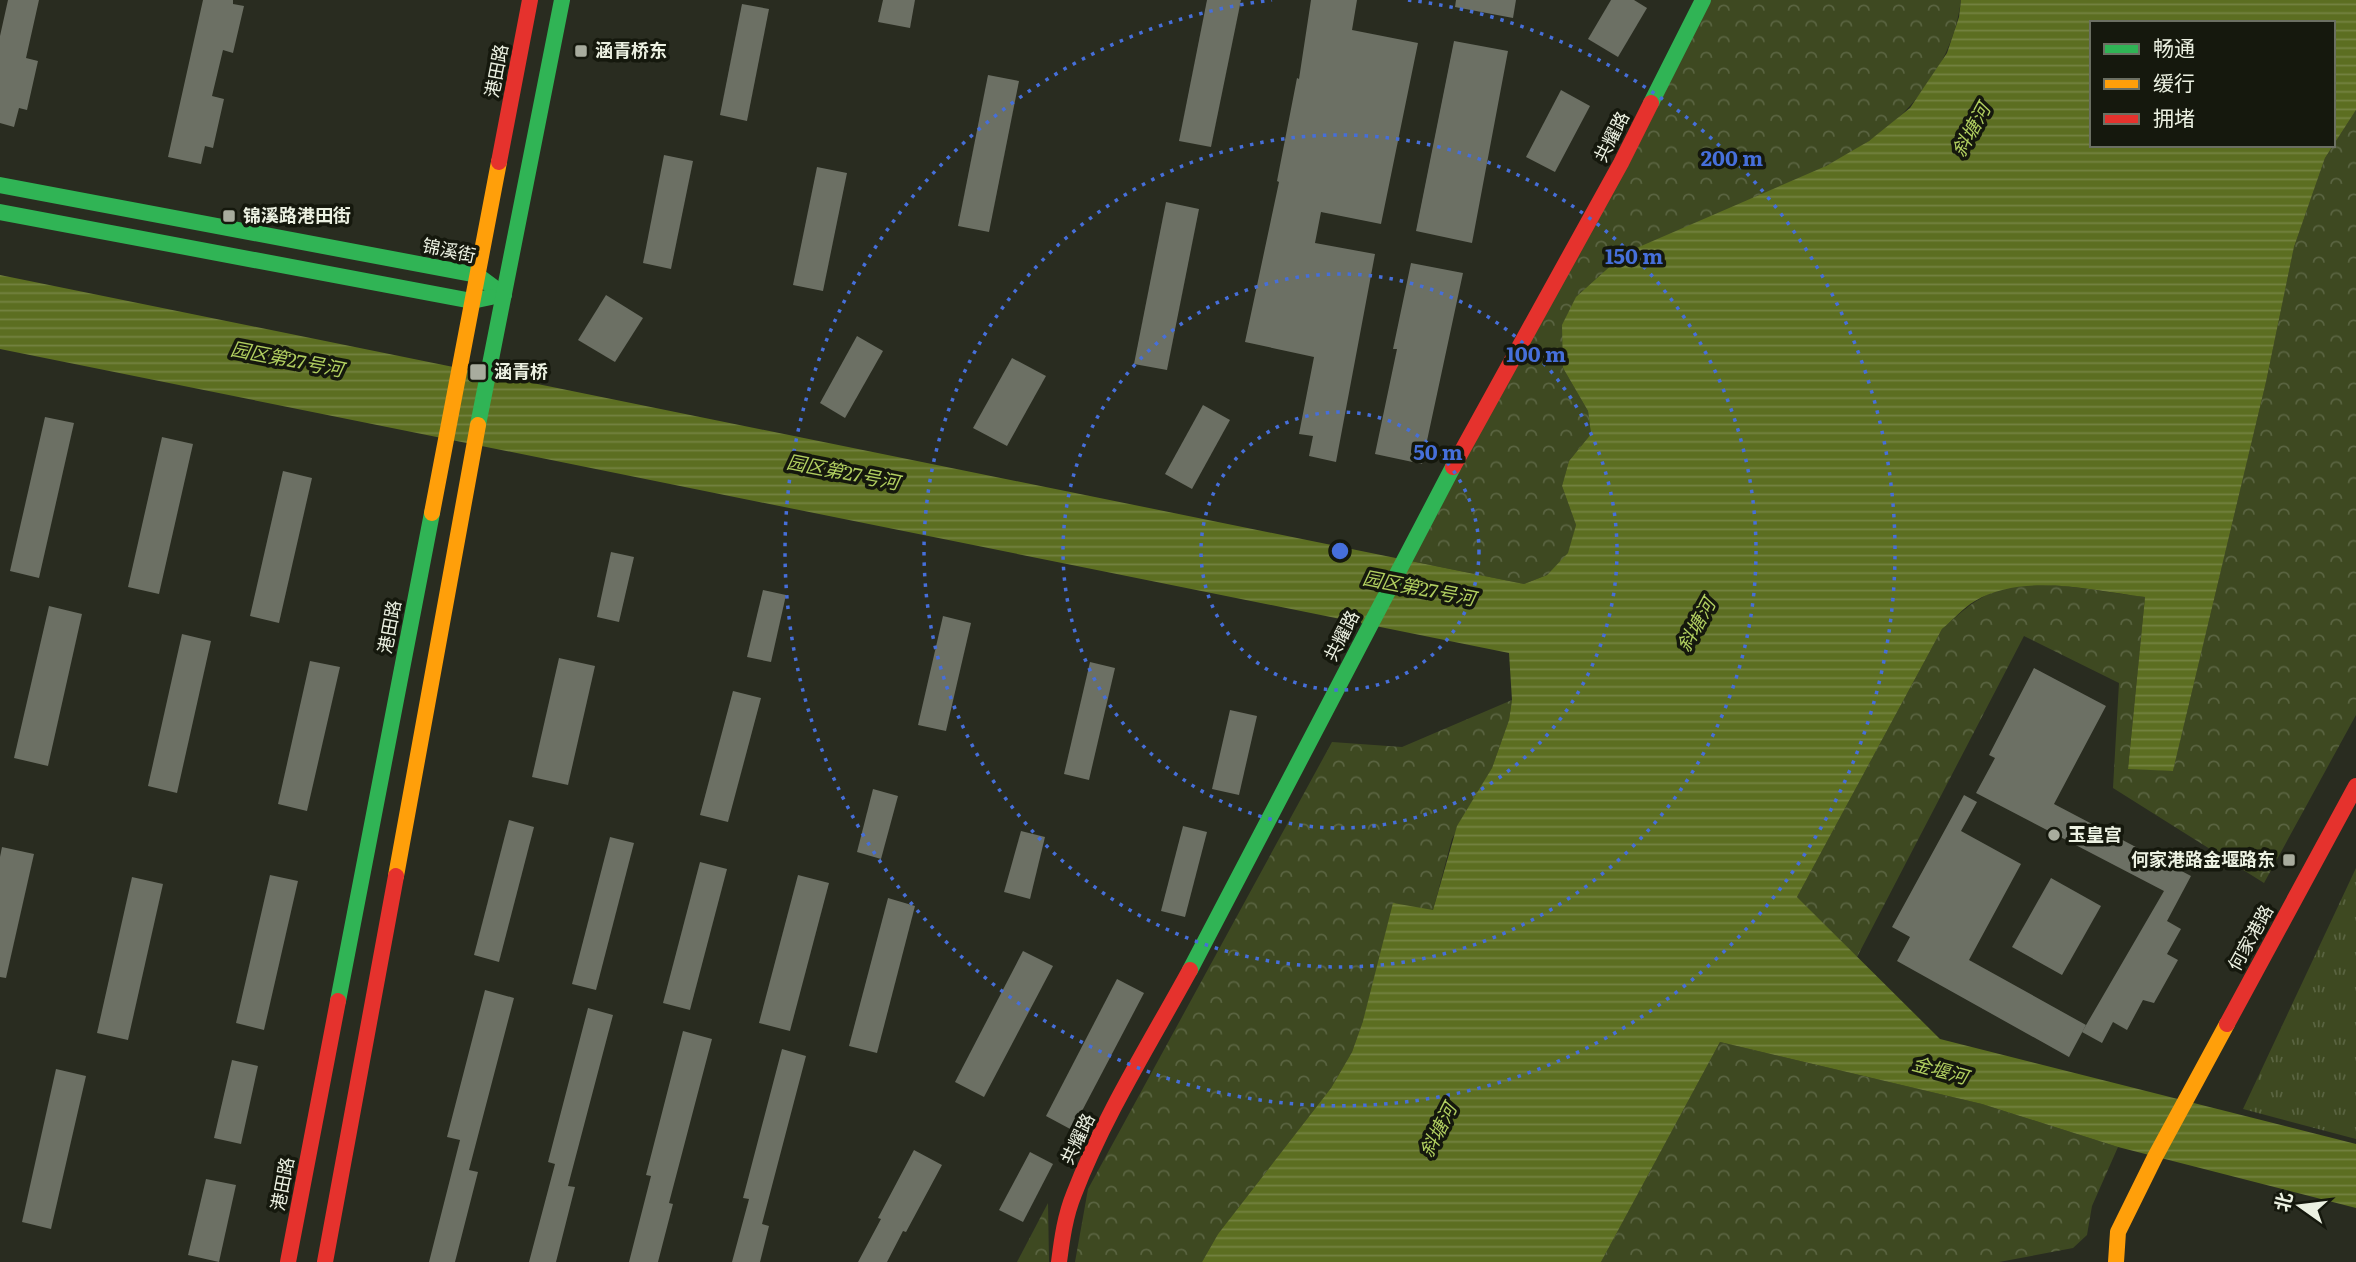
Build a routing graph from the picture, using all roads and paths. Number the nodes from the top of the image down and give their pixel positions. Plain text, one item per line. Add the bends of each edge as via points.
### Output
1 (530, 0) edge
2 (562, 0) edge
3 (1703, 0) edge
4 (0, 185) edge
5 (0, 212) edge
6 (477, 275) junction
7 (504, 295) junction
8 (472, 301) junction
9 (2356, 786) edge
10 (288, 1262) edge
11 (325, 1262) edge
12 (1059, 1262) edge
13 (2116, 1262) edge

1 - 6 main road, 港田路
2 - 7 main road
3 - 12 main road, 共耀路 via 1621,163 1417,532 1230,896 1106,1124 1073,1195
4 - 6 main road, 锦溪街
5 - 8 main road
6 - 7 main road, 锦溪街
6 - 8 main road, 港田路
7 - 8 main road
7 - 11 main road
8 - 10 main road, 港田路
9 - 13 main road, 何家港路 via 2155,1157 2118,1232

